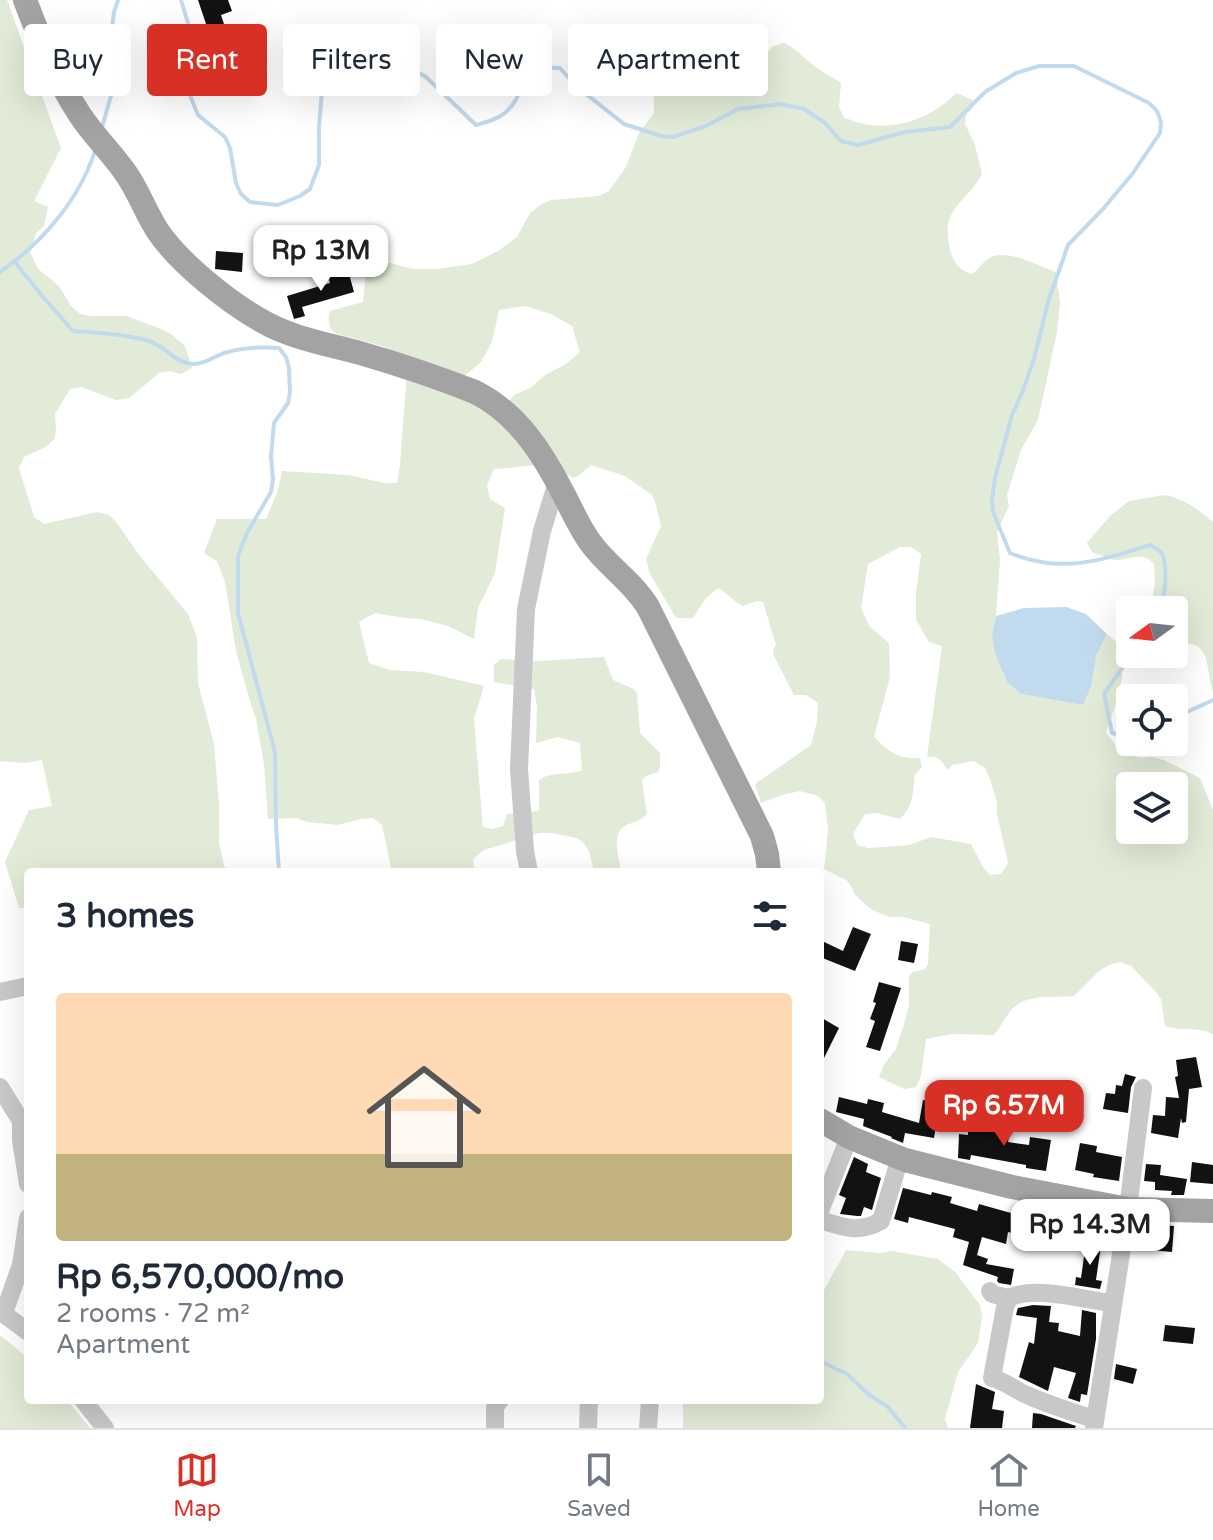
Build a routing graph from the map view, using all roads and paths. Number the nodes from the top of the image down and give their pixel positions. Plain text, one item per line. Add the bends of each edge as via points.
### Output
1 (25, 0) edge
2 (557, 482) junction
3 (528, 868) edge
4 (769, 868) edge
5 (24, 987) edge
6 (0, 992) edge
7 (0, 1087) edge
8 (1143, 1088) dead end
9 (824, 1122) edge
10 (849, 1137) junction
11 (900, 1158) junction
12 (24, 1159) edge
13 (824, 1201) edge
14 (1128, 1209) junction
15 (1213, 1211) edge
16 (824, 1221) edge
17 (24, 1245) edge
18 (990, 1291) dead end
19 (1009, 1298) junction
20 (1113, 1303) junction
21 (2, 1312) edge
22 (24, 1329) edge
23 (86, 1404) edge
24 (497, 1404) edge
25 (589, 1404) edge
26 (650, 1404) edge
27 (1094, 1424) edge
28 (105, 1428) edge
29 (495, 1428) edge
30 (588, 1428) edge
31 (648, 1428) edge

1 - 2 main road via 47,56 82,117 183,262 263,322 490,400 524,431
2 - 3 street via 526,609 519,769
2 - 4 main road via 596,551 648,607 762,836
5 - 6 street
7 - 12 street via 21,1121
8 - 14 street
9 - 10 main road
10 - 11 main road
10 - 13 street
11 - 14 main road
11 - 16 street via 881,1221 858,1230
14 - 15 main road
14 - 20 street
17 - 21 street
18 - 19 street
19 - 20 street via 1032,1291
19 - 27 street via 992,1378
20 - 27 street
21 - 22 street
23 - 28 street
24 - 29 street
25 - 30 street
26 - 31 street

